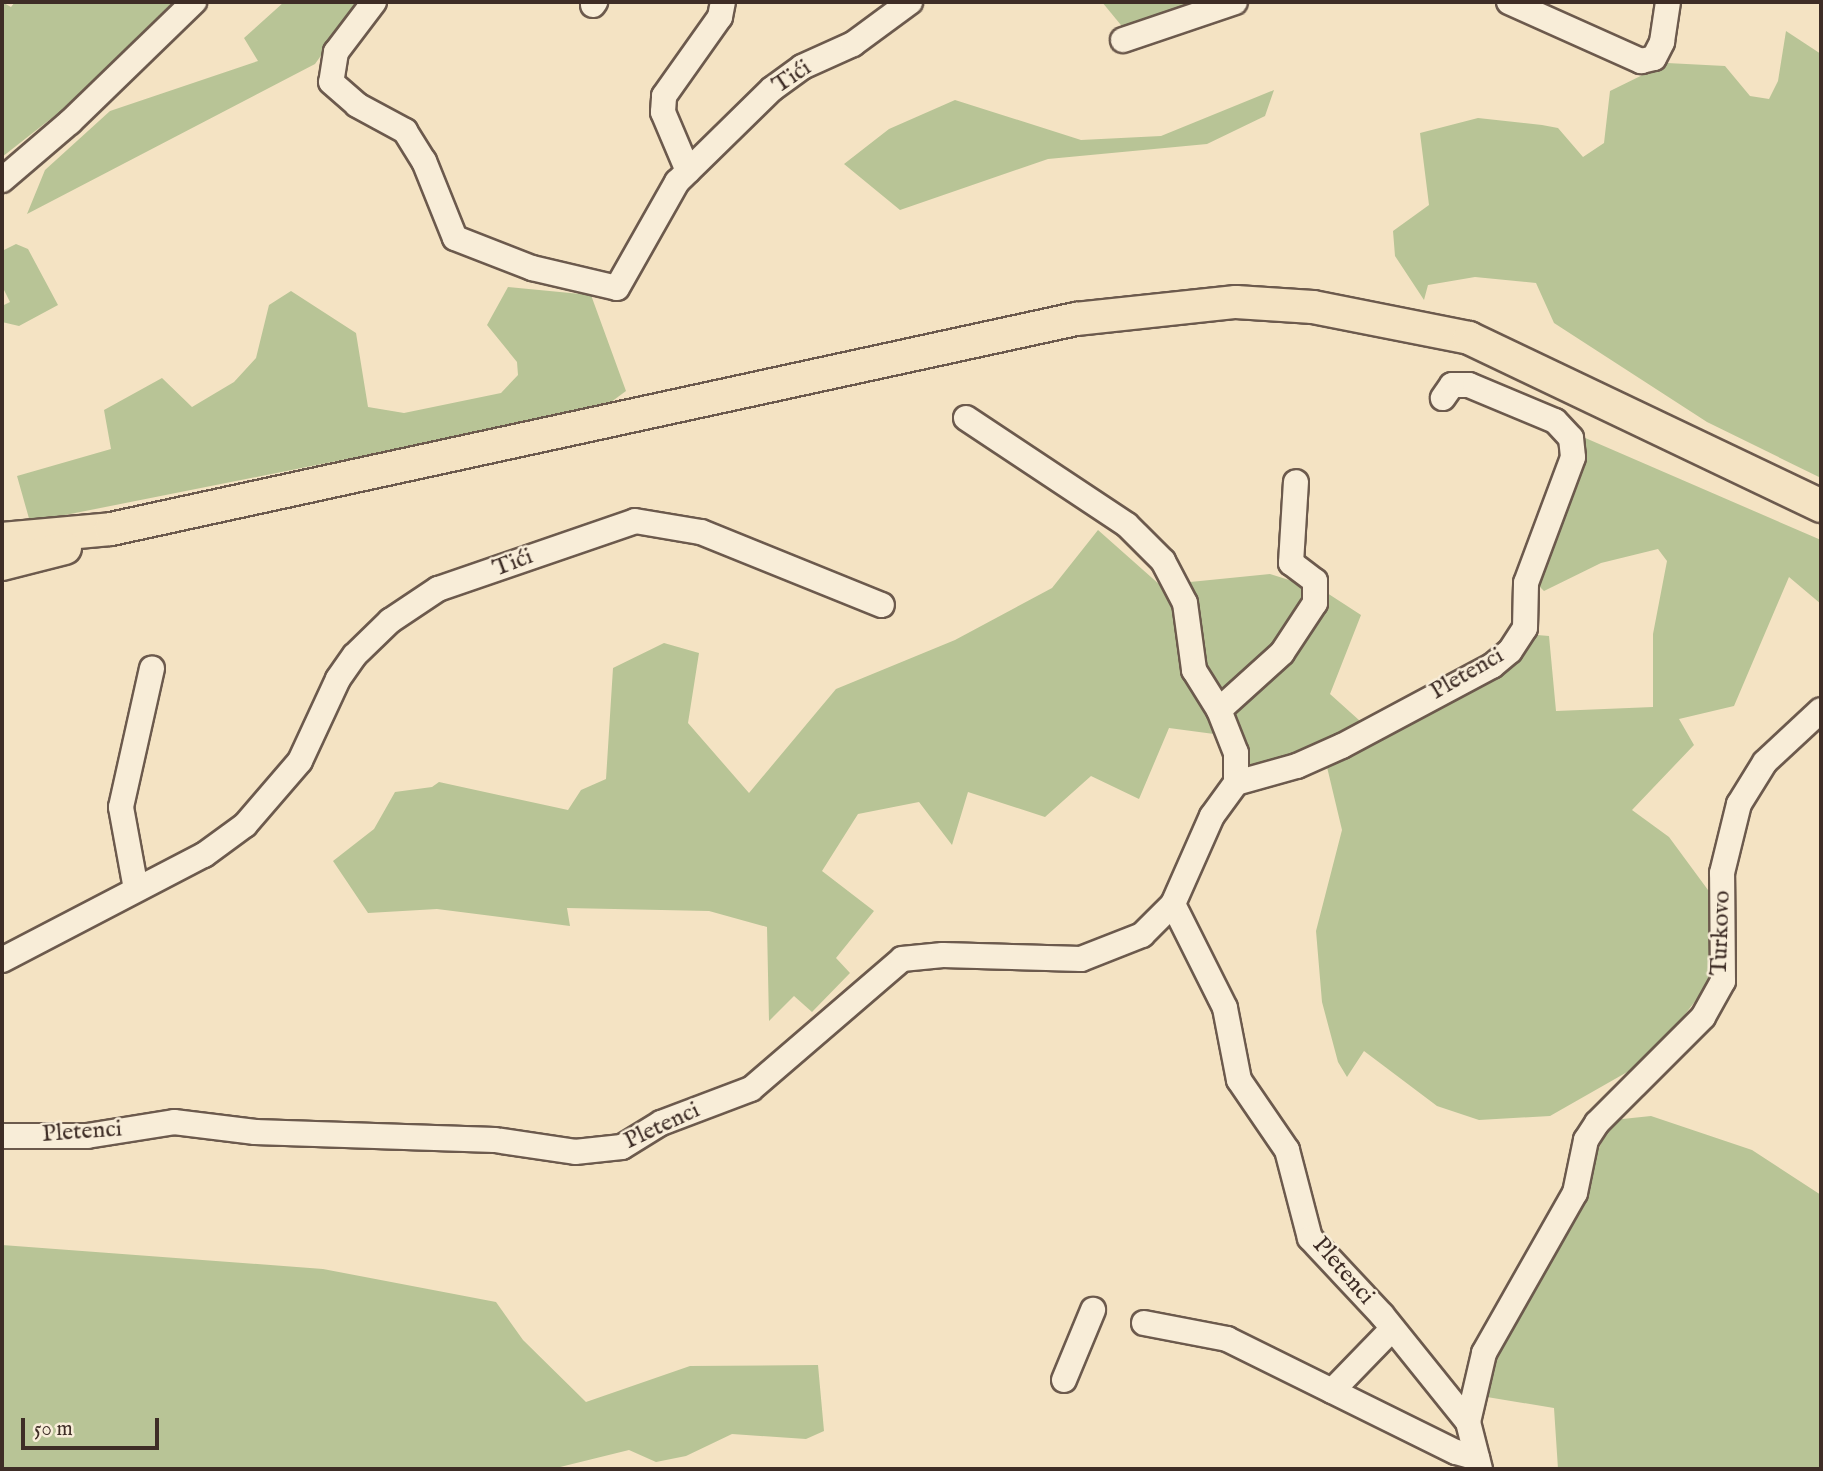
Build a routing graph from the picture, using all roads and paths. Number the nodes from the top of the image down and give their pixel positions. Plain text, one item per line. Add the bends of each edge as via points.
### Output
1 (194, 2) edge
2 (374, 2) edge
3 (723, 2) edge
4 (910, 2) edge
5 (1235, 2) edge
6 (1510, 2) edge
7 (1668, 2) edge
8 (1123, 40) dead end
9 (688, 171) junction
10 (2, 180) edge
11 (1443, 398) dead end
12 (966, 418) dead end
13 (1296, 482) dead end
14 (1821, 506) edge
15 (111, 529) junction
16 (2, 539) edge
17 (2, 564) edge
18 (882, 605) dead end
19 (152, 668) dead end
20 (1219, 710) junction
21 (1821, 710) edge
22 (1236, 783) junction
23 (136, 889) junction
24 (1173, 904) junction
25 (2, 960) edge
26 (2, 1136) edge
27 (1586, 1140) joint
28 (1093, 1310) dead end
29 (1144, 1322) dead end
30 (1392, 1329) junction
31 (1064, 1380) dead end
32 (1332, 1391) junction
33 (1468, 1422) junction
34 (1479, 1464) edge

1 - 10 street via 70,122
2 - 9 street, Tići via 335,52 331,82 357,105 405,131 438,190 455,238 463,244 532,268 617,288 677,182
3 - 9 street via 720,17 664,96 663,112
4 - 9 street, Tići via 853,44 803,66 772,89
5 - 8 street
6 - 7 street via 1641,61 1654,58 1662,42
11 - 22 street, Pletenci via 1452,385 1469,385 1555,421 1571,438 1573,457 1526,583 1525,628 1510,652 1492,666 1342,746 1297,766
12 - 20 street via 1127,525 1163,561 1185,603 1195,670
13 - 20 street via 1291,563 1315,581 1315,603 1282,653
14 - 15 main road via 1469,338 1313,307 1236,302 1076,319
15 - 16 main road
15 - 17 main road via 66,548
18 - 23 street, Tići via 701,532 635,521 438,589 390,621 355,655 338,679 300,761 245,825 204,855
19 - 23 street via 121,807
20 - 22 street via 1236,753
21 - 27 street, Turkovo via 1765,762 1739,804 1722,873 1723,981 1703,1017 1597,1123
22 - 24 street, Pletenci via 1212,816
23 - 25 street
24 - 26 street, Pletenci via 1142,935 1081,959 943,955 902,960 751,1088 661,1123 622,1147 575,1152 495,1140 255,1132 174,1122 88,1136
24 - 30 street, Pletenci via 1225,1008 1239,1080 1287,1150 1310,1238
27 - 33 street, Pletenci via 1575,1193 1485,1353
28 - 31 street
29 - 32 street, Pletenci via 1227,1339
30 - 32 street, Pletenci
30 - 33 street, Pletenci
32 - 34 street, Pletenci
33 - 34 street, Pletenci

